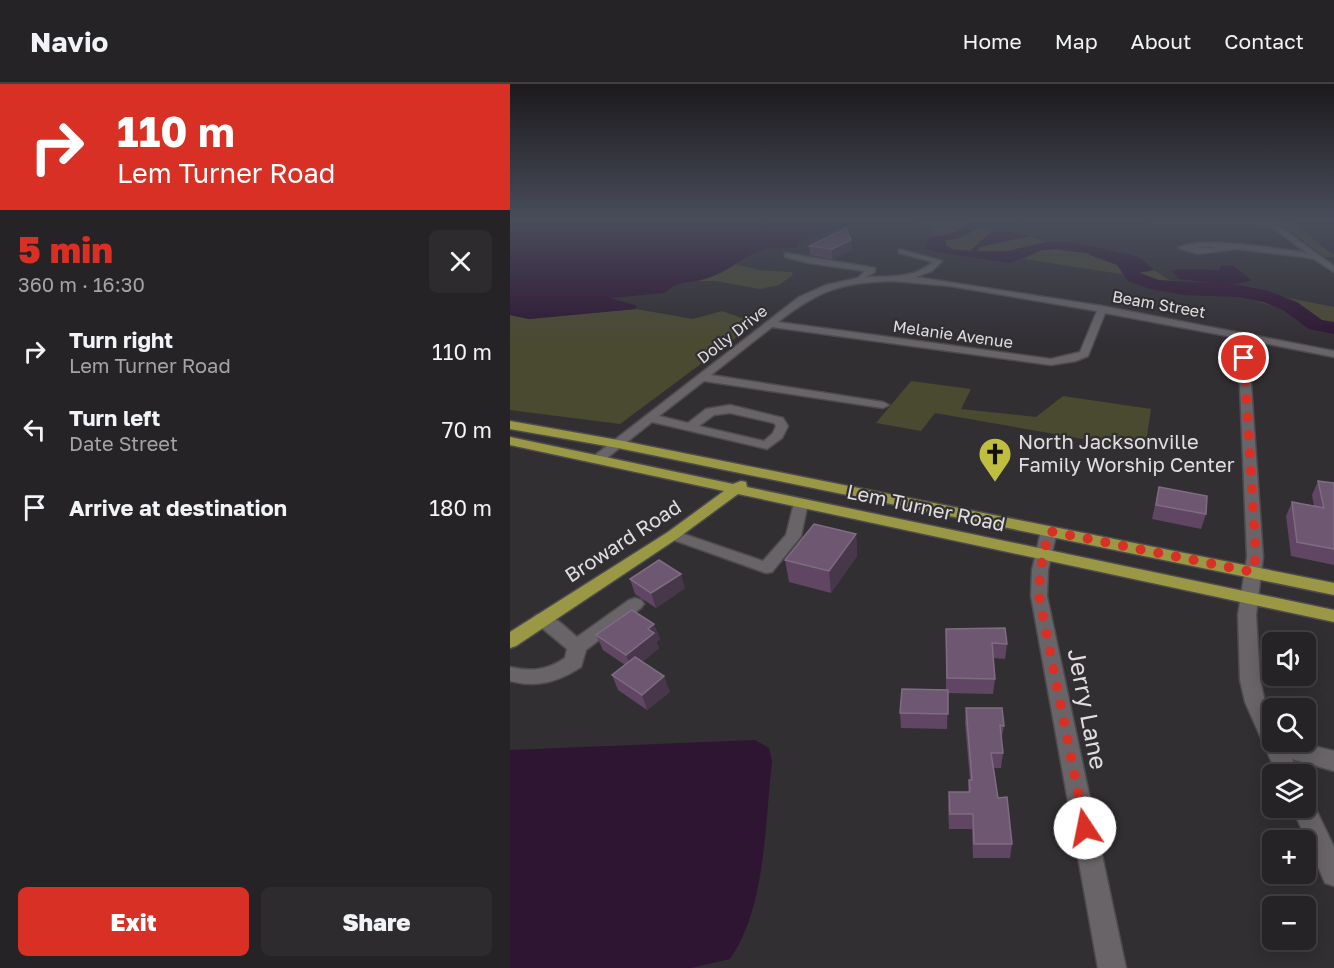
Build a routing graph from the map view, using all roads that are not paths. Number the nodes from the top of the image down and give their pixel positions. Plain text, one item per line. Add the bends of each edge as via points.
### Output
1 (817, 262) edge
2 (937, 262) edge
3 (906, 279) junction
4 (855, 281) junction
5 (1102, 309) junction
6 (769, 324) junction
7 (1243, 336) junction
8 (1334, 354) edge
9 (702, 377) junction
10 (883, 405) dead end
11 (650, 418) junction
12 (510, 425) edge
13 (690, 427) junction
14 (510, 441) edge
15 (618, 444) junction
16 (597, 459) junction
17 (755, 471) junction
18 (736, 489) junction
19 (801, 503) junction
20 (1049, 531) junction
21 (674, 536) junction
22 (1044, 554) junction
23 (1253, 572) junction
24 (1334, 589) edge
25 (1250, 598) junction
26 (634, 604) dead end
27 (1334, 616) edge
28 (542, 619) junction
29 (510, 641) edge
30 (577, 647) junction
31 (510, 674) edge
32 (1262, 718) edge
33 (1307, 752) edge
34 (1334, 760) edge
35 (1308, 818) edge
36 (1334, 874) edge
37 (1113, 968) edge

1 - 4 street via 872,270
2 - 3 street
3 - 4 street, Dolly Drive
3 - 5 street, Beam Street
4 - 6 street, Dolly Drive via 814,292
5 - 6 street, Melanie Avenue via 1083,354 1051,362
5 - 7 street, Beam Street
6 - 9 street, Dolly Drive
7 - 8 street, Beam Street
7 - 23 street via 1256,556
9 - 10 street
9 - 11 street, Dolly Drive
11 - 13 street
11 - 15 street, Dolly Drive
12 - 15 main road, Lem Turner Road
13 - 13 street via 767,445 782,426 730,409 710,412
14 - 16 main road, Lem Turner Road
15 - 16 street, Dolly Drive
15 - 17 main road, Lem Turner Road
16 - 18 main road, Lem Turner Road
17 - 18 main road, Broward Road
17 - 20 main road, Lem Turner Road
18 - 19 main road, Lem Turner Road
18 - 21 main road, Broward Road
19 - 21 street via 793,536 766,568
19 - 22 main road, Lem Turner Road
20 - 22 street, Jerry Lane
20 - 23 main road, Lem Turner Road
21 - 28 main road, Broward Road
22 - 25 main road, Lem Turner Road
22 - 37 street, Jerry Lane via 1039,596
23 - 24 main road, Lem Turner Road
23 - 25 street
25 - 27 main road, Lem Turner Road
25 - 32 street via 1250,680
26 - 30 street
28 - 29 main road, Broward Road
28 - 30 street
30 - 31 street via 574,662 555,675 524,678
33 - 34 street
35 - 36 street

